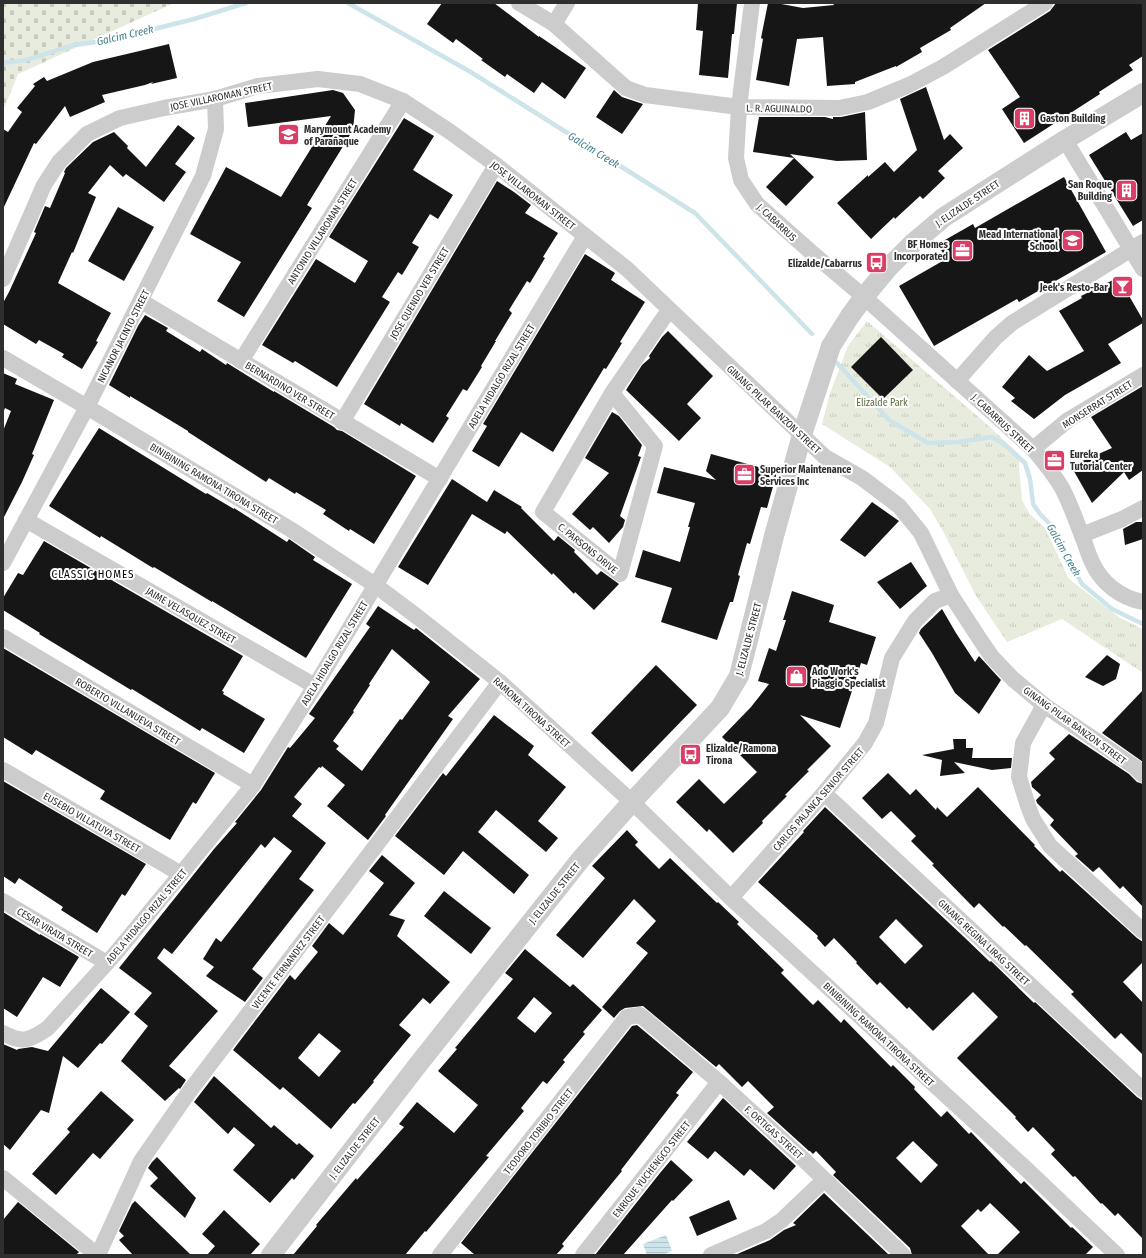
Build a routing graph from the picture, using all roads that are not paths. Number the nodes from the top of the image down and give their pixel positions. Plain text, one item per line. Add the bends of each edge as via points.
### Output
1 (519, 3) edge
2 (567, 3) edge
3 (752, 3) edge
4 (1045, 3) edge
5 (554, 24) junction
6 (1143, 93) edge
7 (215, 99) junction
8 (403, 100) junction
9 (739, 107) junction
10 (1065, 140) junction
11 (496, 165) junction
12 (585, 236) junction
13 (1137, 246) edge
14 (1143, 269) edge
15 (3, 279) edge
16 (864, 297) junction
17 (141, 302) junction
18 (669, 310) junction
19 (3, 358) edge
20 (241, 361) junction
21 (1143, 375) edge
22 (957, 380) junction
23 (612, 393) junction
24 (87, 407) junction
25 (342, 422) junction
26 (802, 435) junction
27 (1032, 449) junction
28 (440, 479) junction
29 (1143, 508) edge
30 (26, 520) junction
31 (1082, 536) junction
32 (3, 563) edge
33 (375, 585) junction
34 (951, 595) junction
35 (1143, 602) edge
36 (419, 618) joint
37 (3, 636) edge
38 (500, 682) junction
39 (315, 686) junction
40 (1044, 705) junction
41 (3, 770) edge
42 (1143, 775) edge
43 (253, 785) junction
44 (824, 793) junction
45 (637, 806) junction
46 (181, 874) junction
47 (731, 898) junction
48 (3, 901) edge
49 (1143, 931) edge
50 (107, 963) junction
51 (640, 1015) joint
52 (3, 1033) edge
53 (719, 1082) junction
54 (1143, 1090) edge
55 (3, 1178) edge
56 (824, 1180) junction
57 (98, 1255) edge
58 (271, 1255) edge
59 (440, 1255) edge
60 (583, 1255) edge
61 (711, 1255) edge
62 (903, 1255) edge
63 (1117, 1255) edge

1 - 5 street, L. R. AGUINALDO
2 - 5 street
3 - 9 street, J. CABARRUS
4 - 9 street, L. R. AGUINALDO via 943,67 868,102 839,108
5 - 9 street, L. R. AGUINALDO via 626,88 645,95
6 - 10 street, J. ELIZALDE STREET
7 - 8 street, JOSE VILLAROMAN STREET via 258,86 318,79 360,84
7 - 15 street, JOSE VILLAROMAN STREET via 120,118 87,134 59,162 44,185
7 - 17 street, NICANOR JACINTO STREET via 216,129 203,176
8 - 11 street, JOSE VILLAROMAN STREET
8 - 20 street, ANTONIO VILLAROMAN STREET
9 - 16 street, J. CABARRUS via 736,158 741,180 757,204
10 - 13 street
10 - 16 street, J. ELIZALDE STREET via 944,217 888,268
11 - 12 street, JOSE VILLAROMAN STREET
11 - 25 street, JOSE QUENDO VER STREET
12 - 18 street, JOSE VILLAROMAN STREET via 627,269
12 - 28 street, ADELA HIDALGO RIZAL STREET
13 - 14 street
13 - 22 street via 1012,323
16 - 22 street, J. CABARRUS STREET
16 - 26 street, J. ELIZALDE STREET via 831,346
17 - 20 street, BERNARDINO VER STREET
17 - 24 street, NICANOR JACINTO STREET
18 - 23 street, C. PARSONS DRIVE
18 - 26 street, GINANG PILAR BANZON STREET
19 - 24 street, BINIBINING RAMONA TIRONA STREET
20 - 25 street, BERNARDINO VER STREET
21 - 27 street, MONSERRAT STREET via 1068,420
22 - 27 street, J. CABARRUS STREET
23 - 23 street, C. PARSONS DRIVE via 543,512 620,574 655,446
24 - 30 street, NICANOR JACINTO STREET
24 - 33 street, BINIBINING RAMONA TIRONA STREET via 290,530
25 - 28 street, BERNARDINO VER STREET
26 - 34 street, GINANG PILAR BANZON STREET via 825,457 862,478 898,506 921,533
26 - 45 street, J. ELIZALDE STREET via 739,676 720,708
27 - 31 street, J. CABARRUS STREET via 1062,487
28 - 33 street, ADELA HIDALGO RIZAL STREET
29 - 31 street via 1122,520
30 - 32 street, NICANOR JACINTO STREET
30 - 39 street, JAIME VELASQUEZ STREET
31 - 35 street, J. CABARRUS STREET via 1092,562 1112,589 1126,598
33 - 36 street, BINIBINING RAMONA TIRONA STREET
33 - 39 street, ADELA HIDALGO RIZAL STREET
34 - 40 street, GINANG PILAR BANZON STREET via 992,657
34 - 44 street, CARLOS PALANCA SENIOR STREET via 936,601 915,621 892,658 876,723 865,743
36 - 38 street, RAMONA TIRONA STREET
37 - 43 street, ROBERTO VILLANUEVA STREET
38 - 45 street, RAMONA TIRONA STREET
38 - 57 street, VICENTE FERNANDEZ STREET via 194,1086 141,1160
39 - 43 street, ADELA HIDALGO RIZAL STREET
40 - 42 street, GINANG PILAR BANZON STREET
40 - 49 street via 1023,744 1019,777 1033,819 1050,846
41 - 46 street, EUSEBIO VILLATUYA STREET
43 - 46 street, ADELA HIDALGO RIZAL STREET
44 - 47 street, CARLOS PALANCA SENIOR STREET
44 - 54 street, GINANG REGINA LIRAG STREET
45 - 47 street, BINIBINING RAMONA TIRONA STREET
45 - 58 street, J. ELIZALDE STREET via 568,875
46 - 50 street, ADELA HIDALGO RIZAL STREET
47 - 63 street, BINIBINING RAMONA TIRONA STREET
48 - 50 street, CESAR VIRATA STREET
50 - 52 street, ADELA HIDALGO RIZAL STREET via 48,1028 28,1039 19,1040
51 - 53 street, F. ORTIGAS STREET
51 - 59 street, TEODORO TORIBIO STREET via 627,1017
53 - 56 street, F. ORTIGAS STREET
53 - 60 street, ENRIQUE YUCHENGCO STREET
55 - 57 street
56 - 61 street via 782,1220 766,1231
56 - 62 street, F. ORTIGAS STREET

